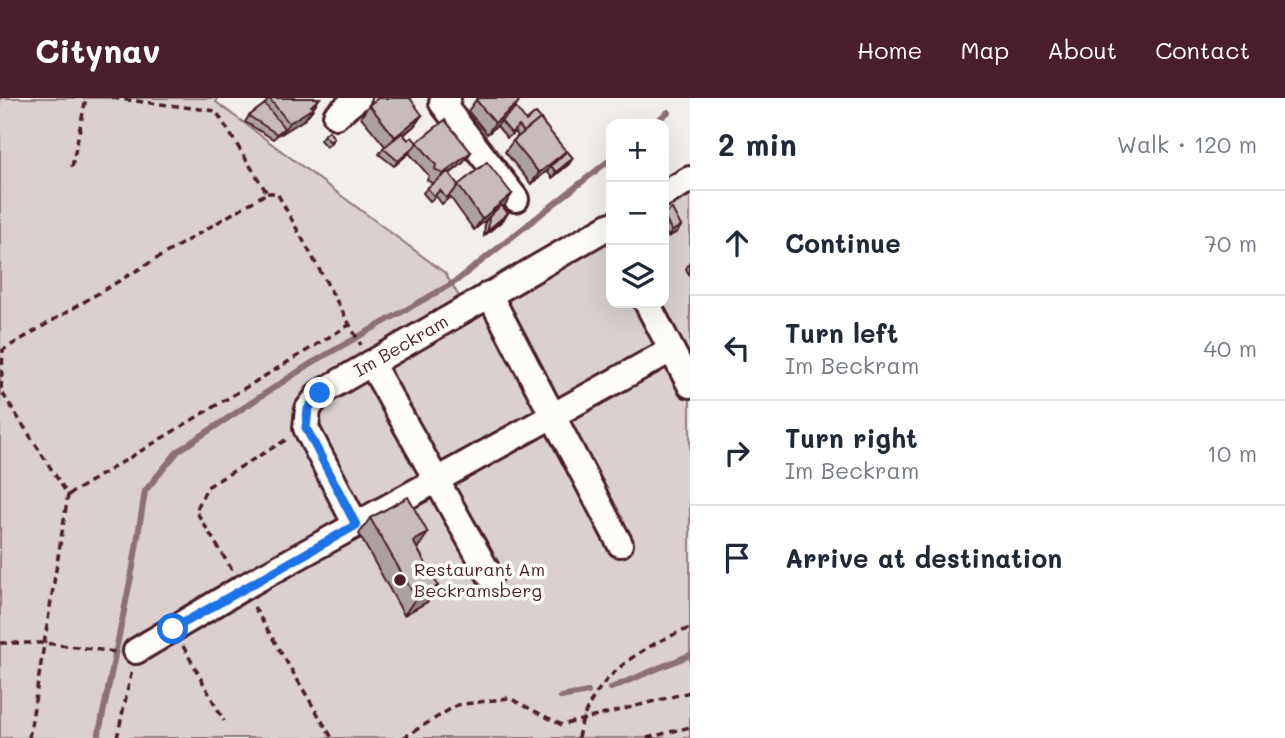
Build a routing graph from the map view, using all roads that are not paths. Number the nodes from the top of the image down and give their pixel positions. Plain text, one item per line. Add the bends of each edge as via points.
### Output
1 (358, 98) edge
2 (442, 100) edge
3 (336, 116) dead end
4 (690, 179) edge
5 (669, 191) edge
6 (516, 199) dead end
7 (606, 231) edge
8 (489, 294) junction
9 (650, 308) edge
10 (671, 350) junction
11 (367, 355) junction
12 (690, 385) edge
13 (554, 415) junction
14 (437, 480) junction
15 (356, 525) junction
16 (620, 544) dead end
17 (490, 576) dead end
18 (125, 652) road end

1 - 3 street
2 - 6 street
4 - 5 street
7 - 8 street, Im Beckram
8 - 11 street, Im Beckram
8 - 13 street
9 - 10 street
10 - 12 street
10 - 13 street
11 - 14 street
11 - 15 street, Im Beckram via 320,393 308,409 306,428
13 - 14 street
13 - 16 street
14 - 15 street
14 - 17 street
15 - 18 street

